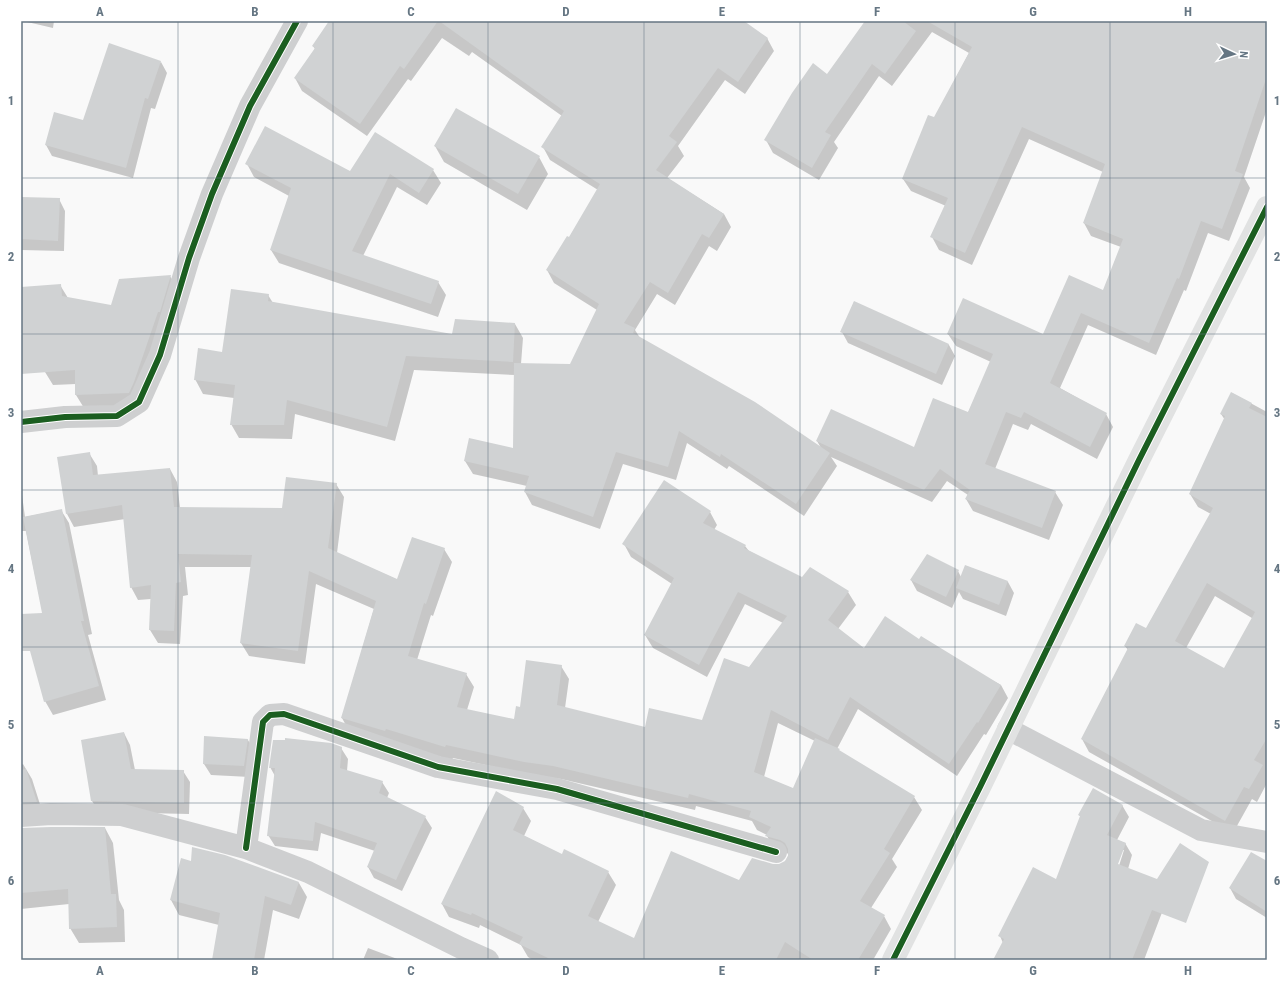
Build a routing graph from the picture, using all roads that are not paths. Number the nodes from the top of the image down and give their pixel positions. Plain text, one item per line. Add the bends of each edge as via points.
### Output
1 (297, 21) edge
2 (1267, 208) edge
3 (1262, 232) edge
4 (21, 422) edge
5 (1008, 729) junction
6 (21, 816) edge
7 (1267, 842) edge
8 (246, 848) junction
9 (776, 852) dead end
10 (488, 960) edge
11 (893, 960) edge

1 - 4 street via 250,106 212,194 189,258 160,355 138,402 117,416 65,417
2 - 3 street
3 - 5 street via 1139,460
5 - 7 street via 1201,830
5 - 11 street
6 - 8 street via 122,815
8 - 9 street via 263,722 270,715 284,714 438,767 557,789
8 - 10 street via 308,872

